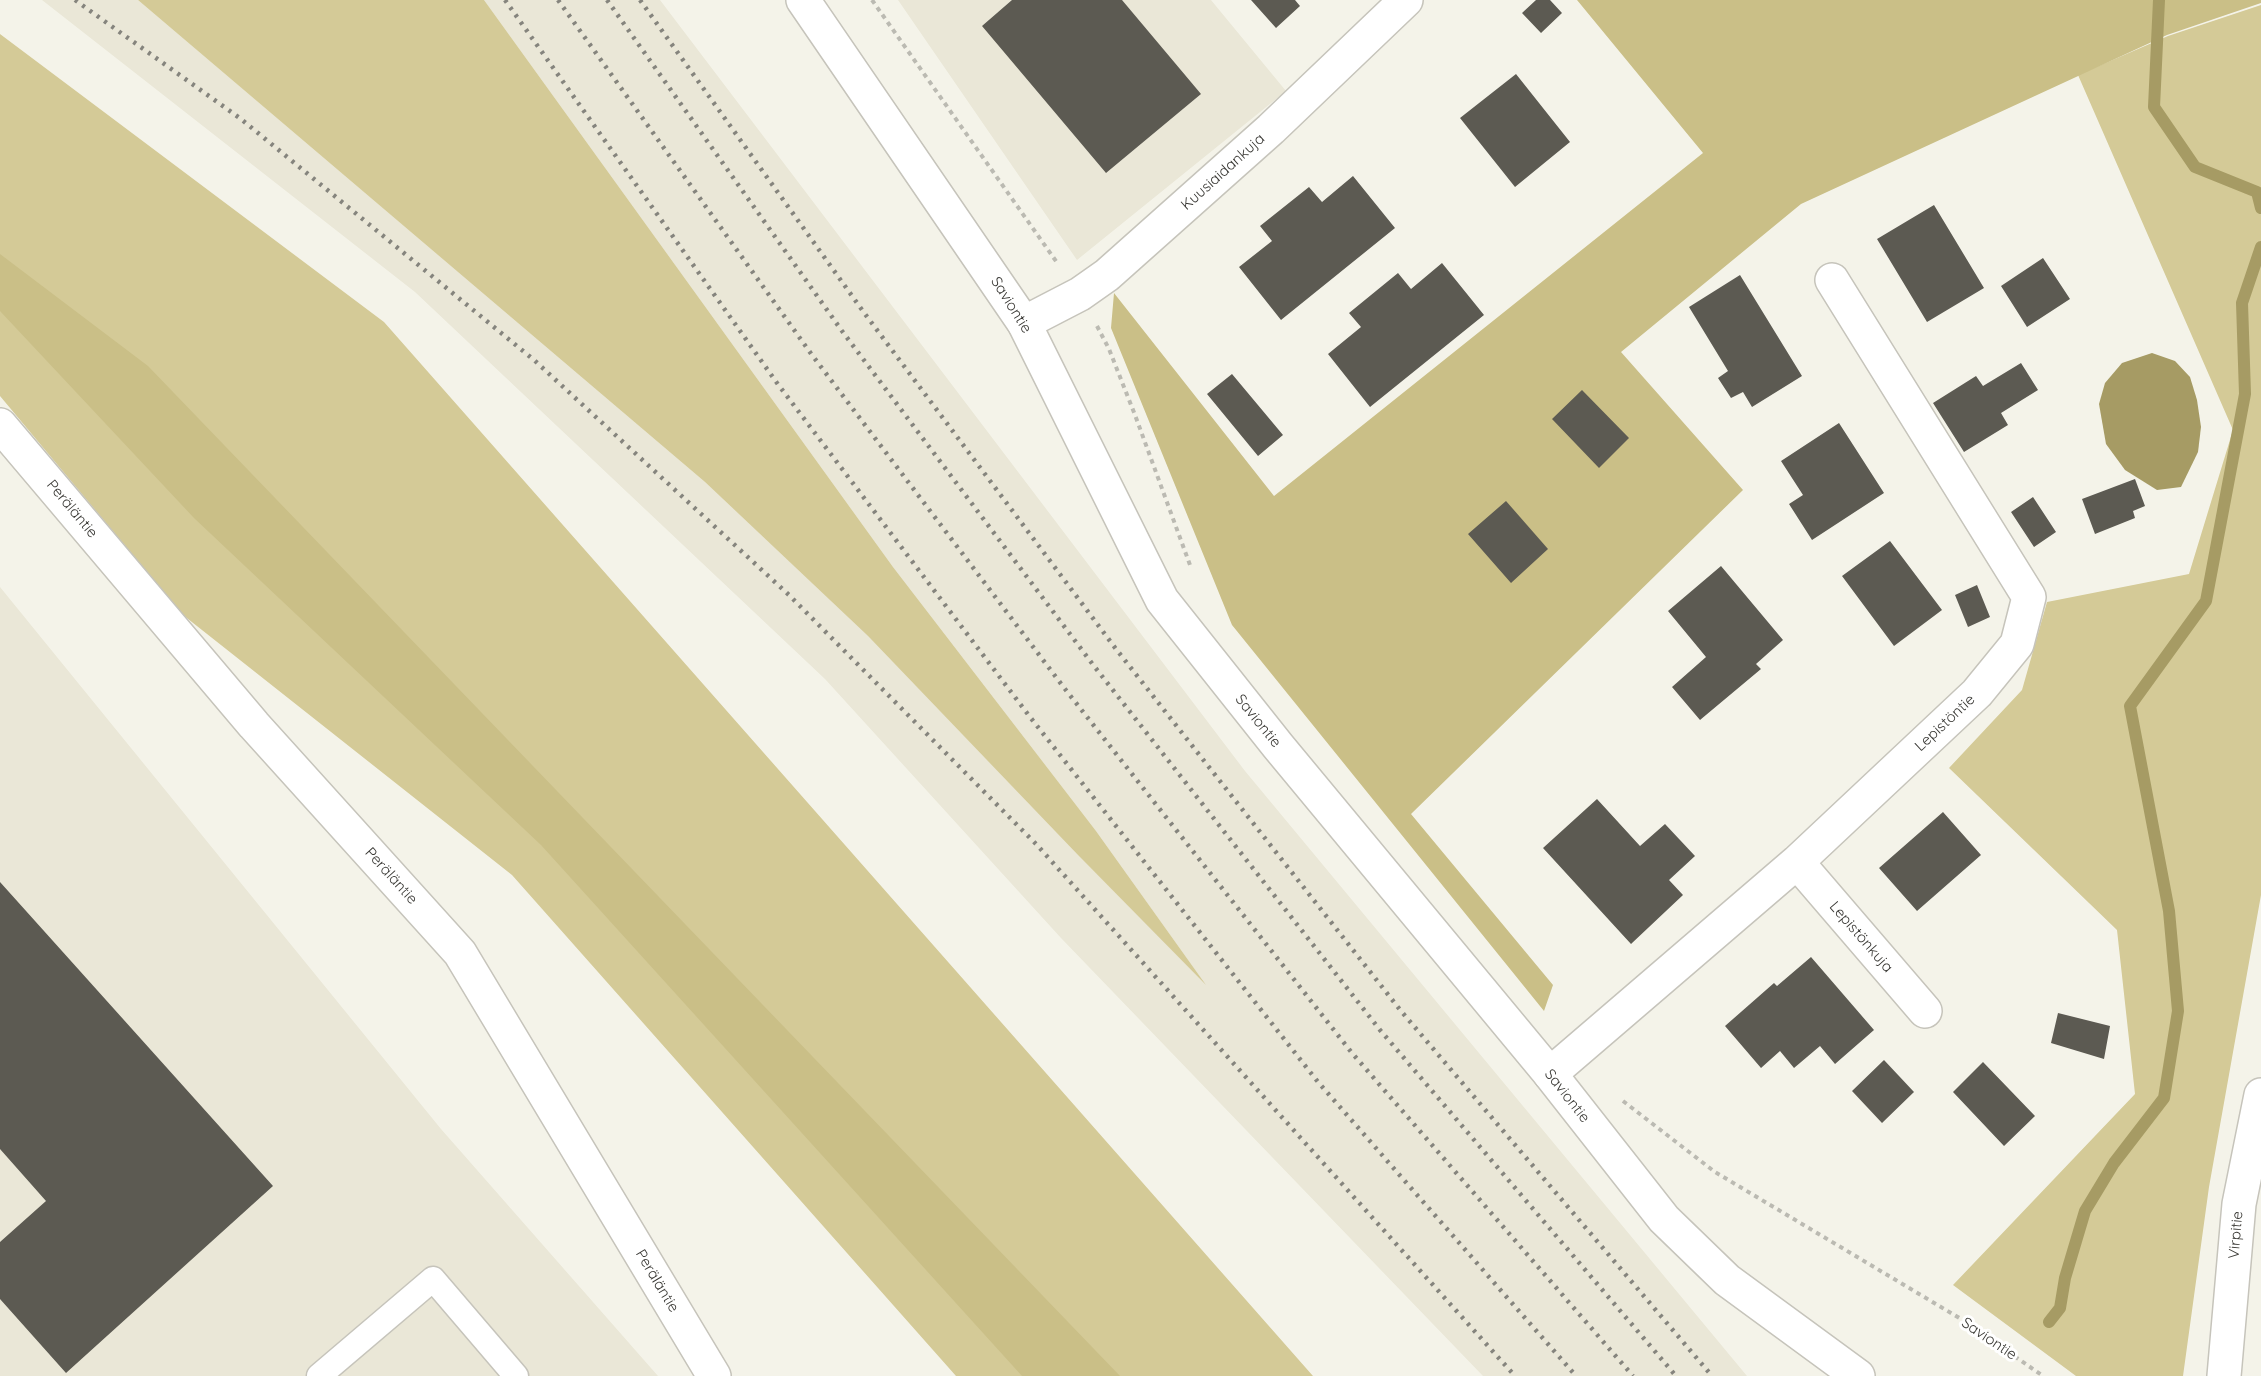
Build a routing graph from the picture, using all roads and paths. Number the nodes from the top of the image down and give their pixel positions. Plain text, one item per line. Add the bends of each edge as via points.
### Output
1 (803, 0) edge
2 (1406, 0) edge
3 (1832, 280) dead end
4 (1024, 323) junction
5 (0, 425) edge
6 (1797, 862) junction
7 (1925, 1011) dead end
8 (1550, 1074) junction
9 (2261, 1095) edge
10 (1622, 1101) dead end
11 (1827, 1354) junction
12 (319, 1376) edge
13 (516, 1376) edge
14 (714, 1376) edge
15 (1858, 1376) edge
16 (1868, 1376) edge
17 (2043, 1376) edge
18 (2224, 1376) edge

1 - 4 street, Saviontie
2 - 4 street, Kuusiaidankuja via 1271,129 1107,275
3 - 6 street, Lepistöntie via 2029,597 2017,644 1977,693
4 - 8 street, Saviontie via 1162,600
5 - 14 street, Peräläntie via 254,725 460,953
6 - 7 street, Lepistönkuja
6 - 8 street, Lepistöntie
8 - 11 street, Saviontie via 1664,1219 1727,1280
9 - 18 street, Virpitie via 2239,1204
10 - 17 path, Saviontie via 1715,1172 1961,1319
11 - 15 street, Saviontie
11 - 16 street, Saviontie
12 - 13 lane via 433,1279

